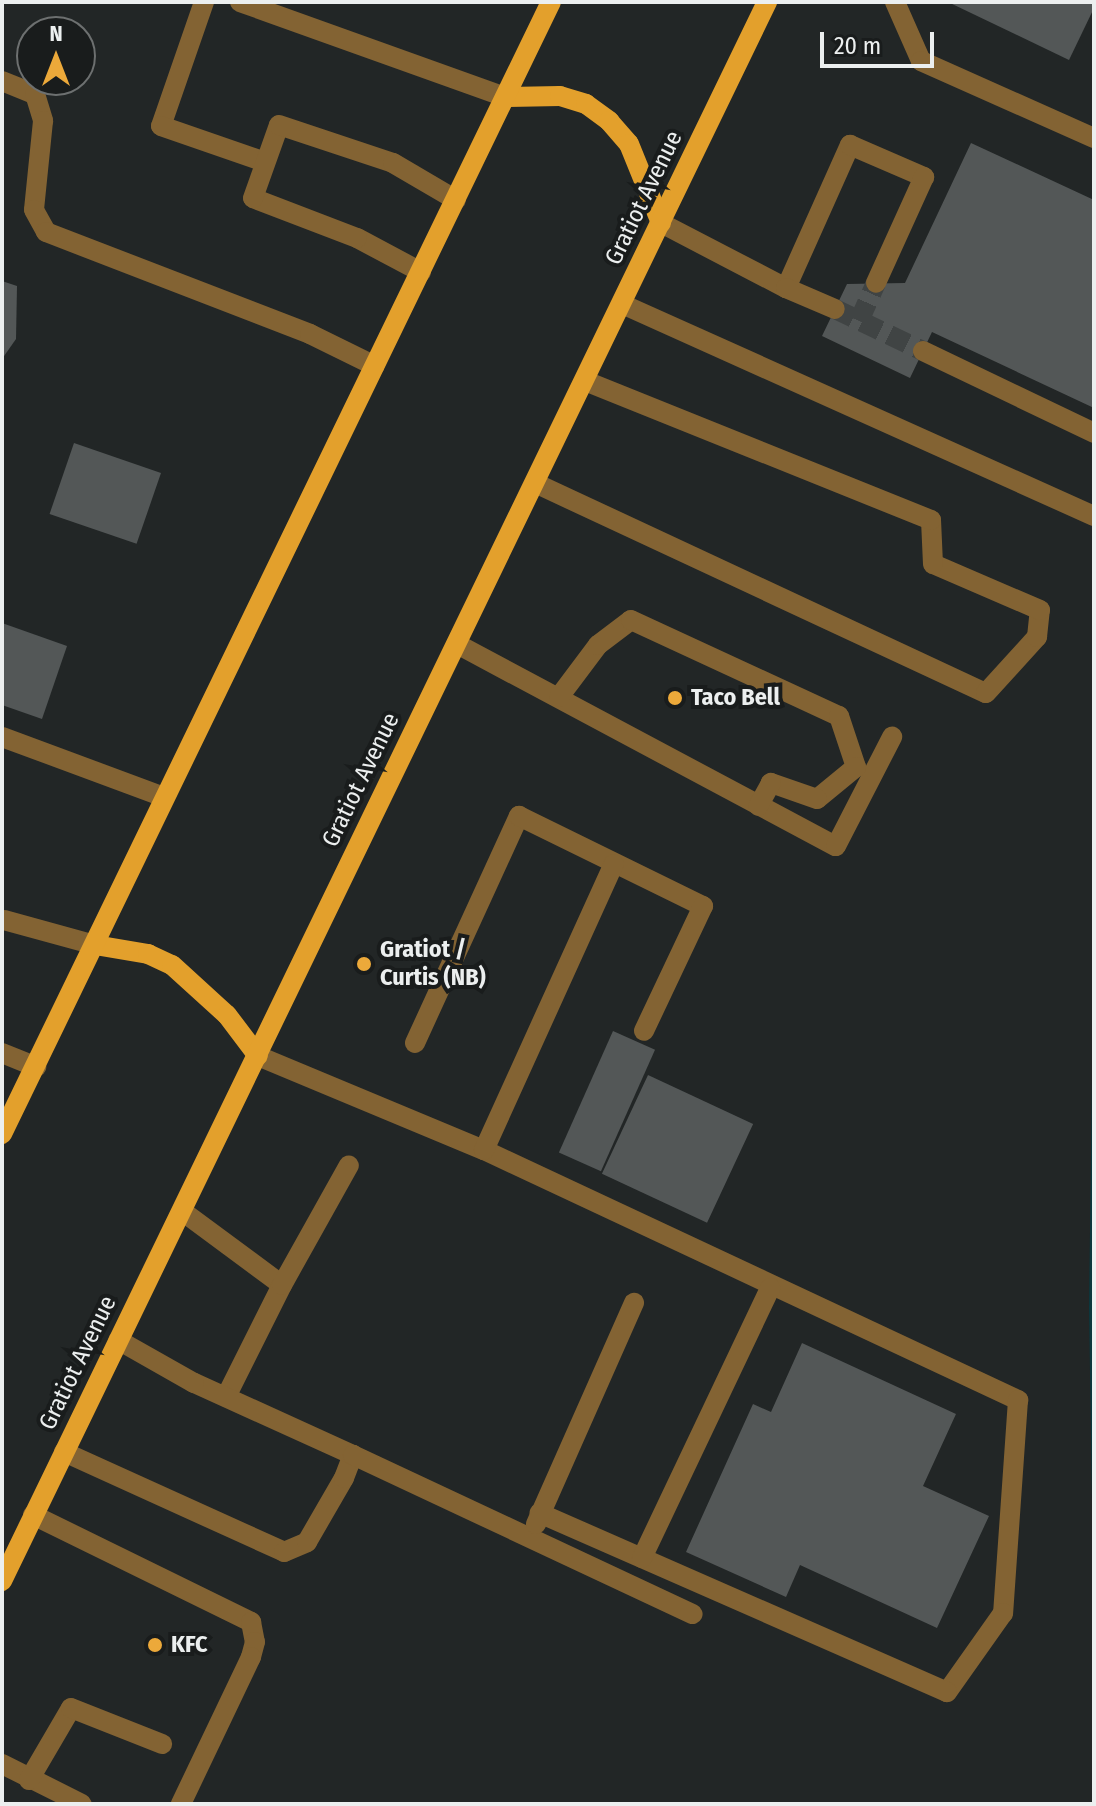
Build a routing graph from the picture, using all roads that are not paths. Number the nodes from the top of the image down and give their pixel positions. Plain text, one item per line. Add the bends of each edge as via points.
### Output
1 (204, 2) edge
2 (240, 2) edge
3 (551, 2) edge
4 (767, 2) edge
5 (895, 2) edge
6 (2, 81) edge
7 (506, 97) junction
8 (1094, 138) edge
9 (265, 162) junction
10 (456, 200) junction
11 (661, 223) junction
12 (421, 272) junction
13 (876, 283) tunnel mouth
14 (786, 288) junction
15 (622, 304) junction
16 (835, 309) tunnel mouth
17 (923, 351) tunnel mouth
18 (375, 366) junction
19 (585, 381) junction
20 (1094, 433) edge
21 (535, 483) junction
22 (1094, 516) edge
23 (457, 644) junction
24 (559, 697) junction
25 (2, 737) edge
26 (892, 737) dead end
27 (164, 797) junction
28 (758, 806) junction
29 (614, 864) junction
30 (3, 917) edge
31 (95, 945) junction
32 (644, 1031) dead end
33 (415, 1043) dead end
34 (2, 1053) edge
35 (258, 1056) junction
36 (36, 1067) junction
37 (2, 1134) edge
38 (484, 1150) junction
39 (349, 1165) dead end
40 (182, 1211) junction
41 (282, 1285) junction
42 (770, 1288) junction
43 (634, 1303) dead end
44 (118, 1340) junction
45 (226, 1397) junction
46 (64, 1452) junction
47 (353, 1455) junction
48 (540, 1513) junction
49 (33, 1515) junction
50 (529, 1539) junction
51 (642, 1558) junction
52 (2, 1581) edge
53 (693, 1614) dead end
54 (162, 1744) dead end
55 (2, 1764) edge
56 (29, 1780) junction
57 (82, 1804) edge
58 (181, 1804) edge

1 - 9 street via 161,126
2 - 7 street
3 - 7 main road
4 - 11 main road, Gratiot Avenue
5 - 8 street via 921,61
6 - 18 street via 35,94 39,107 43,121 34,210 46,232 310,334
7 - 10 main road
7 - 11 main road via 560,96 586,104 609,121 629,144
9 - 10 street via 279,125 393,163
9 - 12 street via 253,198 357,238
10 - 12 main road
11 - 14 street
11 - 15 main road, Gratiot Avenue
12 - 18 main road
13 - 14 street via 924,177 850,145
14 - 16 street
15 - 19 main road, Gratiot Avenue
15 - 22 street
17 - 20 street
18 - 27 main road
19 - 21 main road, Gratiot Avenue
19 - 21 street via 931,520 933,564 1040,610 1037,637 986,693
21 - 23 main road, Gratiot Avenue
23 - 24 street
23 - 35 main road, Gratiot Avenue
24 - 28 street
24 - 28 street via 598,645 631,620 839,716 856,767 817,799 771,783
25 - 27 street
26 - 28 street via 836,846
27 - 31 main road
29 - 32 street via 703,906
29 - 33 street via 519,816
29 - 38 street
30 - 31 street
31 - 35 main road via 148,954 172,965 227,1015
31 - 36 main road
34 - 36 street
35 - 38 street
35 - 40 main road, Gratiot Avenue
36 - 37 main road
38 - 42 street
39 - 41 street
40 - 41 street
40 - 44 main road, Gratiot Avenue
41 - 45 street
42 - 51 street
42 - 51 street via 1018,1400 1003,1613 947,1692
43 - 48 street
44 - 45 street
44 - 46 main road, Gratiot Avenue
45 - 47 street
46 - 47 street via 284,1552 307,1542 322,1522
46 - 49 main road, Gratiot Avenue
47 - 50 street
48 - 50 street
48 - 51 street
49 - 52 main road, Gratiot Avenue
49 - 58 street via 251,1622 251,1657
50 - 53 street
54 - 56 street via 71,1708
55 - 56 street
56 - 57 street

